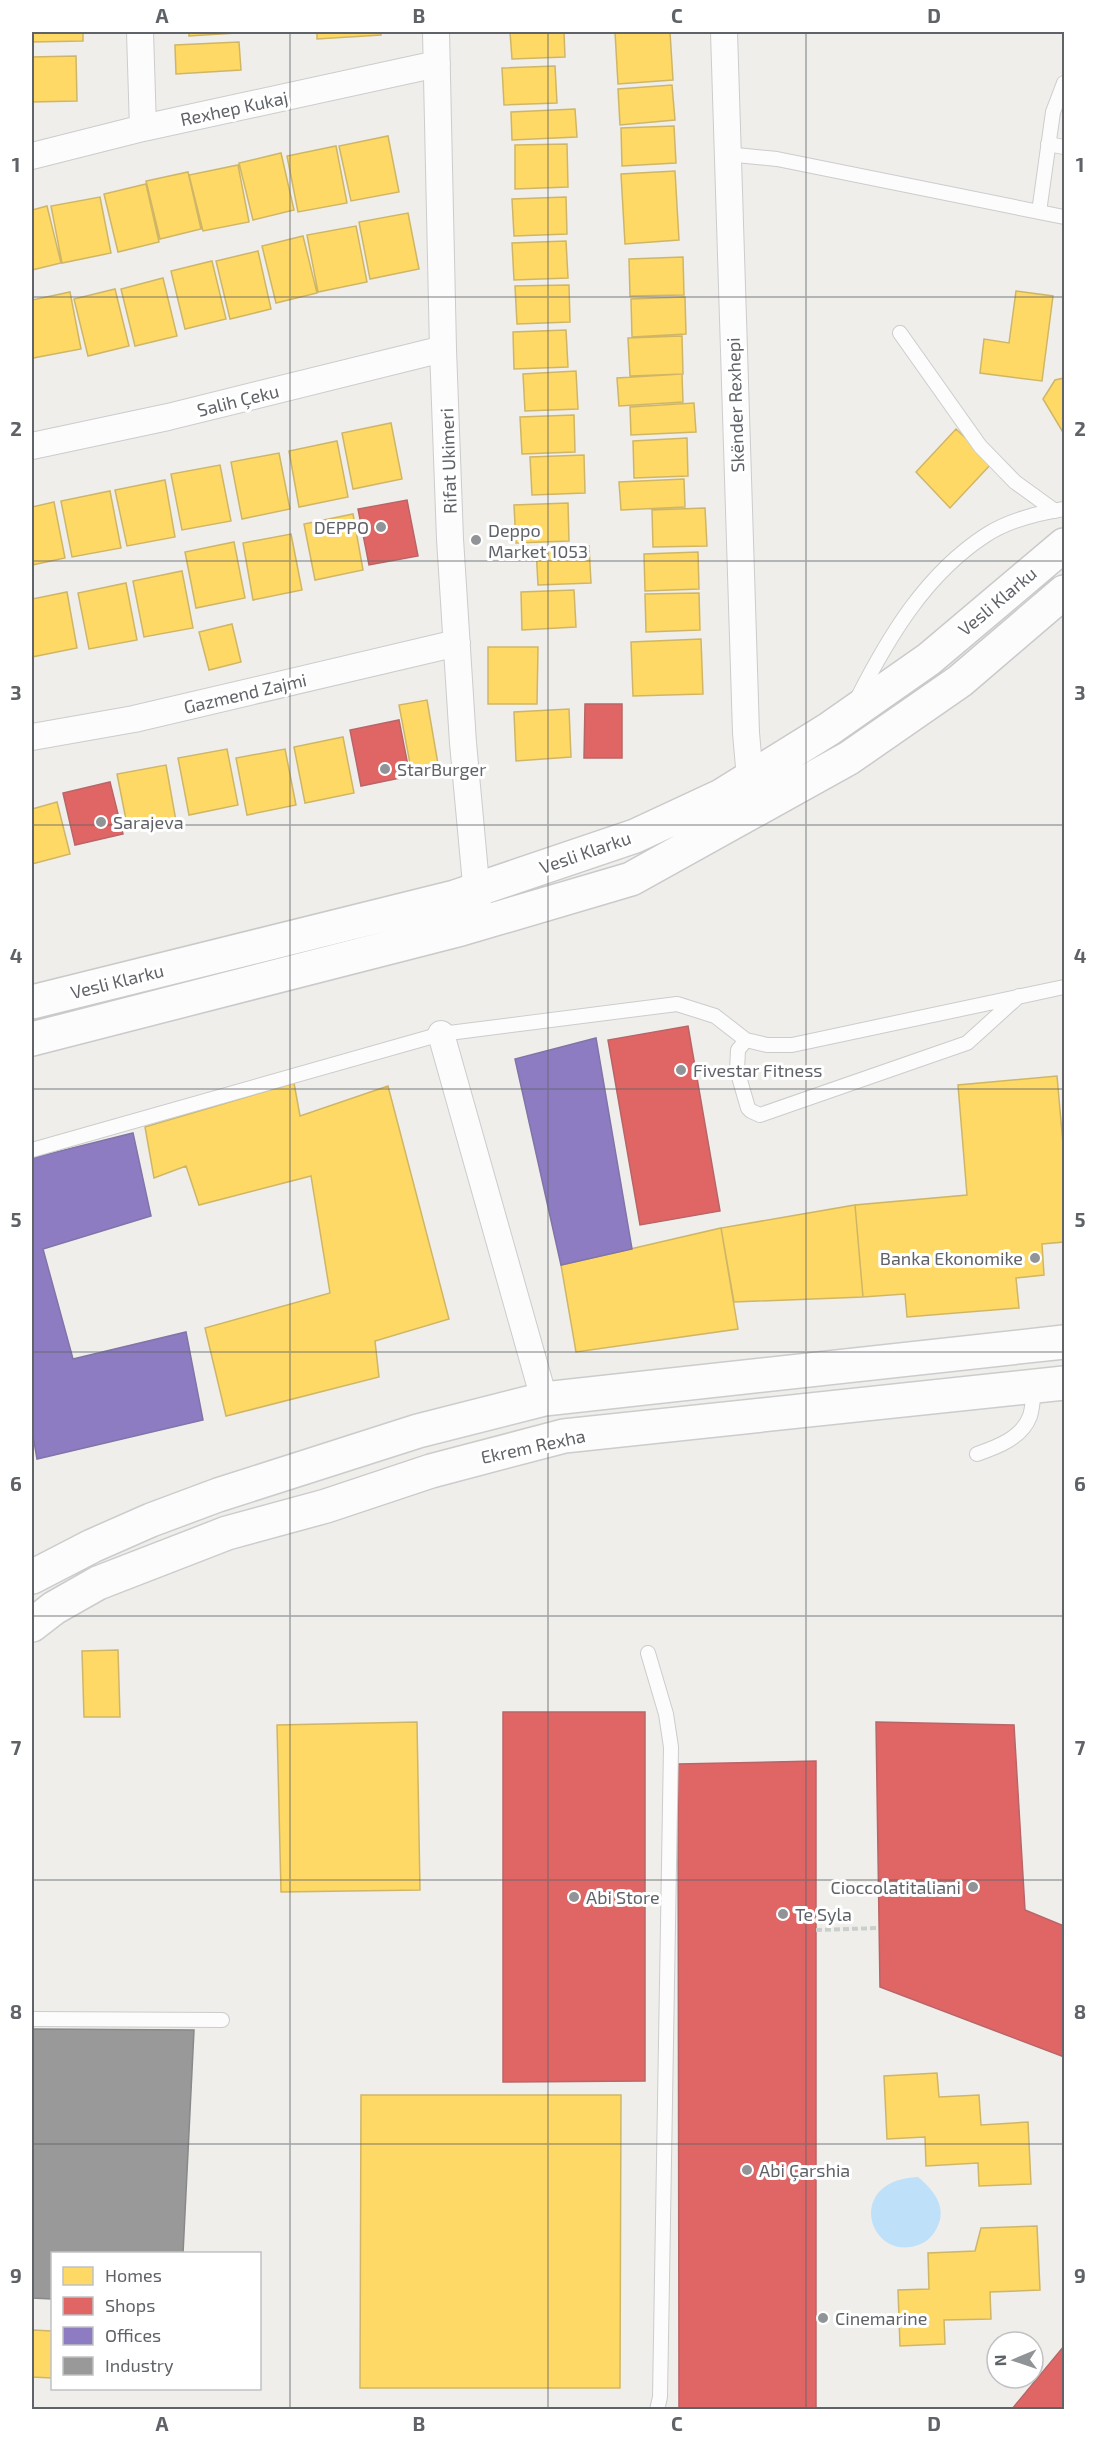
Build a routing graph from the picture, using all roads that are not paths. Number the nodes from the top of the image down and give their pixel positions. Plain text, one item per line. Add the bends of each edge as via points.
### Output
1 (140, 32) edge
2 (436, 32) edge
3 (724, 32) edge
4 (437, 64) junction
5 (1065, 83) edge
6 (143, 128) junction
7 (1048, 144) junction
8 (1065, 147) edge
9 (726, 154) junction
10 (32, 156) edge
11 (1038, 212) junction
12 (1065, 217) edge
13 (900, 333) dead end
14 (443, 349) junction
15 (32, 446) edge
16 (1060, 510) edge
17 (1065, 545) edge
18 (1065, 592) edge
19 (457, 643) junction
20 (849, 715) junction
21 (32, 737) edge
22 (750, 778) junction
23 (475, 889) junction
24 (481, 924) junction
25 (1065, 987) edge
26 (1020, 996) junction
27 (32, 1002) edge
28 (441, 1034) junction
29 (32, 1038) edge
30 (746, 1040) junction
31 (32, 1150) edge
32 (1065, 1342) edge
33 (1049, 1385) edge
34 (544, 1399) junction
35 (977, 1454) dead end
36 (32, 1577) edge
37 (32, 1625) edge
38 (648, 1653) dead end
39 (32, 2019) edge
40 (222, 2020) dead end
41 (657, 2409) edge

1 - 6 street
2 - 4 street, Rifat Ukimeri
3 - 9 street, Skënder Rexhepi
4 - 6 street, Rexhep Kukaj
4 - 14 street, Rifat Ukimeri
5 - 7 lane via 1053,112
6 - 10 street, Rexhep Kukaj
7 - 8 lane
7 - 11 lane
9 - 11 lane via 777,159
9 - 22 street, Skënder Rexhepi
11 - 12 lane
13 - 16 lane via 980,446 1015,482
14 - 15 street, Salih Çeku via 168,417
14 - 19 street, Rifat Ukimeri
16 - 20 lane via 1019,520 987,534 950,562 912,605 881,651
17 - 20 main road, Vesli Klarku via 929,659
18 - 24 main road, Vesli Klarku via 960,681 849,758 631,879
19 - 21 street, Gazmend Zajmi via 134,719
19 - 23 street, Rifat Ukimeri
20 - 22 main road, Vesli Klarku
22 - 23 main road, Vesli Klarku via 721,796 634,836
23 - 24 street, Rifat Ukimeri
23 - 27 main road, Vesli Klarku
24 - 29 main road, Vesli Klarku
25 - 26 lane
26 - 30 lane via 792,1044 767,1045
26 - 30 lane via 967,1043 760,1115 748,1108 737,1070 738,1050
28 - 30 lane via 678,1004 715,1016
28 - 31 lane
28 - 34 street
32 - 34 main road
33 - 35 lane via 1020,1430 1005,1444
33 - 37 main road, Ekrem Rexha via 564,1436 431,1471 227,1533 98,1583
34 - 36 main road via 418,1431 218,1495 112,1537
38 - 41 lane via 666,1713 671,1747
39 - 40 lane

